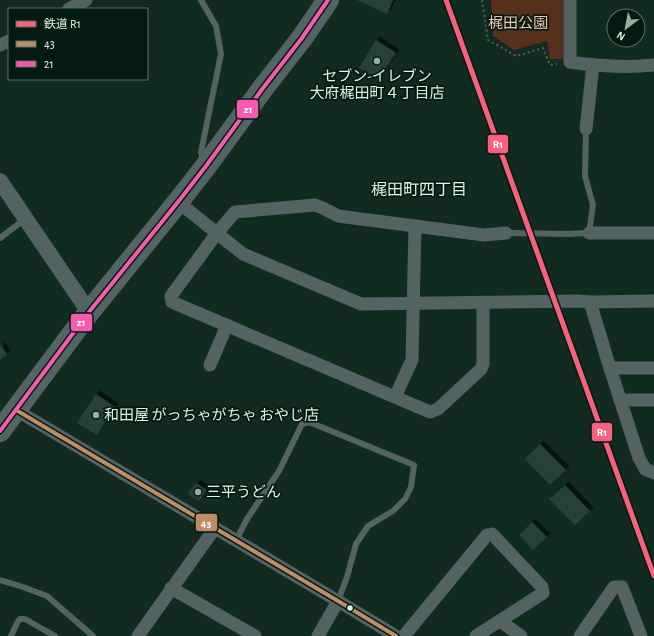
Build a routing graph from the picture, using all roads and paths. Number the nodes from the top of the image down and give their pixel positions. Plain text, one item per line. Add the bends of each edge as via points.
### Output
1 (86, 0) edge
2 (201, 0) edge
3 (328, 0) edge
4 (482, 0) edge
5 (570, 0) edge
6 (71, 8) edge
7 (570, 62) junction
8 (593, 65) junction
9 (654, 65) edge
10 (586, 128) joint
11 (206, 166) junction
12 (0, 182) edge
13 (178, 202) junction
14 (25, 220) junction
15 (415, 226) junction
16 (217, 233) junction
17 (506, 233) joint
18 (589, 233) junction
19 (654, 233) edge
20 (0, 238) edge
21 (584, 301) junction
22 (483, 302) junction
23 (654, 302) edge
24 (413, 303) junction
25 (89, 312) junction
26 (227, 325) junction
27 (210, 365) dead end
28 (610, 368) junction
29 (654, 368) edge
30 (395, 397) junction
31 (620, 400) junction
32 (654, 400) edge
33 (16, 410) junction
34 (0, 431) edge
35 (654, 473) edge
36 (215, 528) junction
37 (236, 540) junction
38 (0, 581) edge
39 (172, 588) junction
40 (338, 600) junction
41 (500, 621) junction
42 (11, 636) edge
43 (55, 636) edge
44 (93, 636) edge
45 (138, 636) edge
46 (255, 636) edge
47 (318, 636) edge
48 (396, 636) edge
49 (404, 636) edge
50 (476, 636) edge
51 (521, 636) edge
52 (580, 636) edge
53 (641, 636) edge

1 - 6 street
2 - 11 lane via 216,26 221,54 201,152
3 - 11 highway
4 - 7 path via 488,40 516,56 542,48 550,65
5 - 7 street
7 - 8 street
8 - 9 street
8 - 10 street
10 - 18 lane via 585,176 593,205
11 - 13 highway
12 - 14 street
13 - 16 street
13 - 25 highway
14 - 20 lane
14 - 25 street
15 - 16 street via 338,216 314,205 235,212
15 - 17 street via 484,235
15 - 24 street
16 - 24 street via 243,254 361,304
16 - 26 street via 171,296 172,302
17 - 18 lane
18 - 19 street
21 - 22 street
21 - 23 street
21 - 28 street
22 - 24 street
22 - 30 street via 481,369 438,409 430,412
24 - 30 street via 412,360
25 - 33 highway
26 - 27 street
26 - 30 street
28 - 29 street
28 - 31 street
31 - 32 street
31 - 35 street via 639,458 645,469
33 - 34 highway
33 - 36 street
36 - 37 street
36 - 39 street
37 - 40 street
37 - 40 lane via 279,471 302,424 308,422 414,465 411,487 405,499 393,511 368,526 356,544
38 - 44 lane via 47,596
39 - 45 street
39 - 46 street
40 - 47 street
40 - 48 street
41 - 49 street via 543,593 542,587 492,534 487,535
41 - 50 street
41 - 51 street
42 - 43 lane via 18,621 25,619
52 - 53 street via 614,587 622,587

